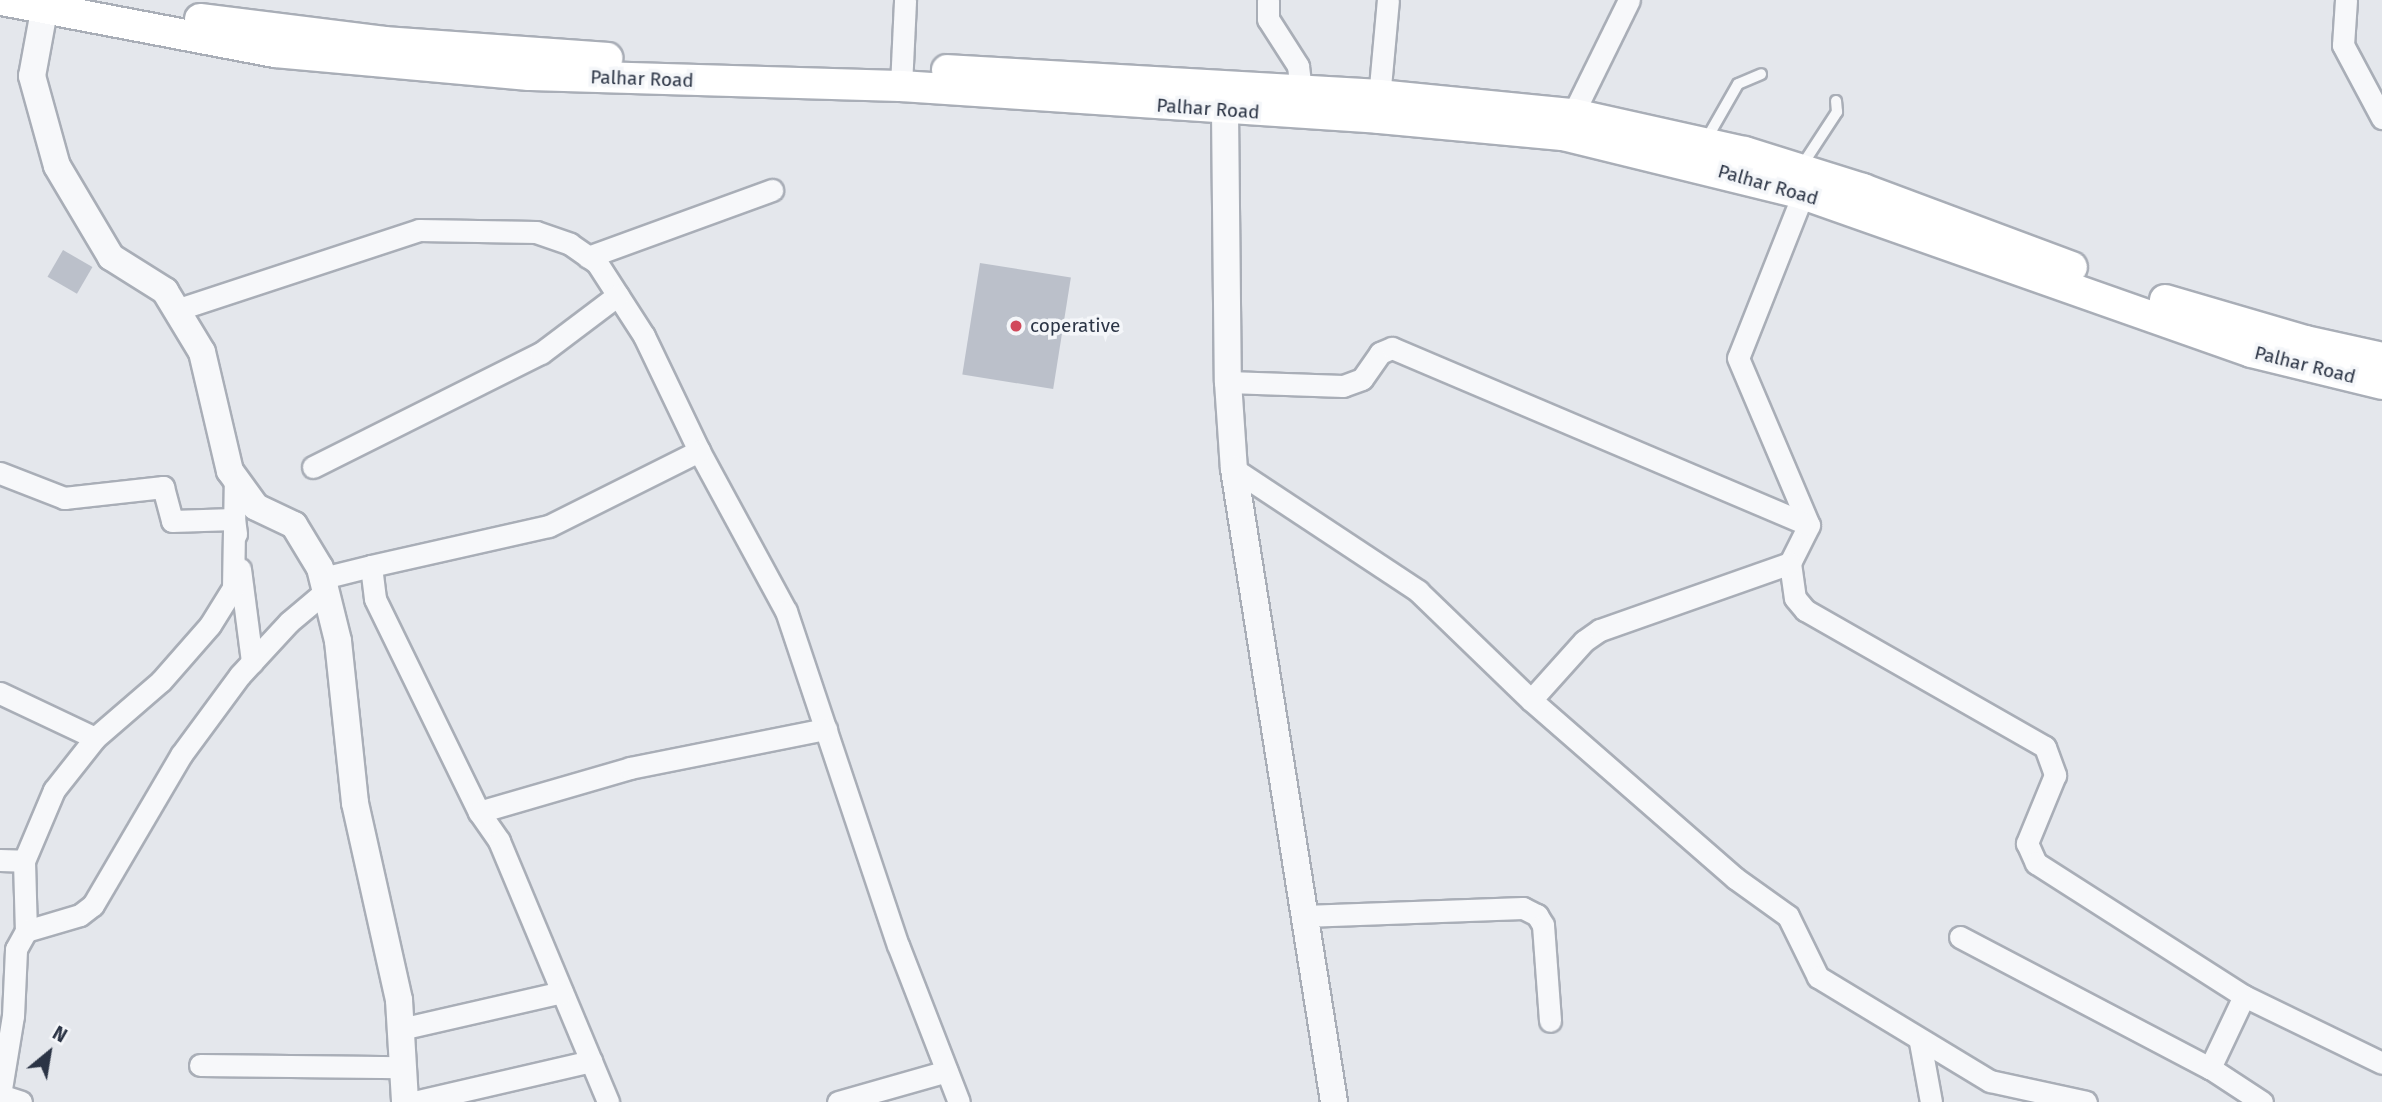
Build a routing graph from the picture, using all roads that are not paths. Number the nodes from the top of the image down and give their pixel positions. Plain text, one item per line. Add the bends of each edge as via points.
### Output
1 (2, 0) edge
2 (100, 0) edge
3 (905, 0) edge
4 (1268, 0) edge
5 (1388, 0) edge
6 (1629, 0) edge
7 (2346, 0) edge
8 (44, 5) edge
9 (1761, 74) dead end
10 (902, 77) junction
11 (1301, 91) junction
12 (1836, 101) dead end
13 (1378, 106) junction
14 (1225, 111) junction
15 (2382, 118) edge
16 (1568, 124) junction
17 (1704, 143) junction
18 (1802, 182) junction
19 (772, 190) dead end
20 (588, 257) junction
21 (618, 295) junction
22 (176, 310) junction
23 (2382, 358) edge
24 (1228, 382) junction
25 (2382, 384) edge
26 (699, 451) junction
27 (313, 467) dead end
28 (1234, 469) junction
29 (0, 473) edge
30 (235, 478) junction
31 (234, 519) junction
32 (1809, 525) junction
33 (1790, 563) junction
34 (371, 566) junction
35 (324, 585) junction
36 (252, 662) junction
37 (0, 693) edge
38 (1531, 701) junction
39 (826, 729) junction
40 (95, 738) junction
41 (479, 812) junction
42 (0, 860) edge
43 (24, 861) junction
44 (1304, 916) junction
45 (26, 931) junction
46 (1960, 937) dead end
47 (562, 992) junction
48 (2244, 996) junction
49 (1550, 1021) dead end
50 (401, 1029) junction
51 (1920, 1042) junction
52 (591, 1062) junction
53 (2382, 1063) edge
54 (200, 1065) dead end
55 (403, 1068) junction
56 (2210, 1068) junction
57 (947, 1072) junction
58 (0, 1095) edge
59 (21, 1102) edge
60 (405, 1102) edge
61 (414, 1102) edge
62 (608, 1102) edge
63 (838, 1102) edge
64 (959, 1102) edge
65 (1334, 1102) edge
66 (1931, 1102) edge
67 (2086, 1102) edge
68 (2262, 1102) edge

1 - 8 main road, Palhar Road
2 - 10 main road, Palhar Road via 184,18 385,42
3 - 10 street
4 - 11 street via 1268,19 1295,60
5 - 13 street
6 - 16 street
7 - 15 street via 2343,45
8 - 10 main road, Palhar Road via 275,52 529,75
8 - 22 street via 32,76 57,166 111,257 165,291
9 - 17 lane via 1738,85
10 - 11 main road, Palhar Road
10 - 14 main road, Palhar Road
11 - 13 main road, Palhar Road
12 - 18 lane via 1837,112
13 - 14 main road, Palhar Road
13 - 16 main road, Palhar Road
14 - 24 street
16 - 17 main road, Palhar Road
16 - 18 main road, Palhar Road
17 - 18 main road, Palhar Road
18 - 23 main road, Palhar Road via 2186,308
18 - 25 main road, Palhar Road via 2251,352
18 - 32 street via 1738,358
19 - 20 street
20 - 21 street
20 - 22 street via 536,232 419,230
21 - 26 street via 644,336
21 - 27 street via 541,353
22 - 30 street via 202,352
24 - 28 street
24 - 32 street via 1343,386 1362,379 1380,353 1392,348
26 - 34 street via 549,526
26 - 39 street via 786,611
28 - 38 street via 1418,591
28 - 44 street
29 - 31 street via 64,498 163,487 172,521
30 - 31 street
30 - 35 street via 256,507 294,525
31 - 36 street
31 - 40 street via 233,588 210,625 161,681
32 - 33 street
33 - 38 street via 1600,630 1584,641
33 - 48 street via 1795,598 1805,610 2045,747 2055,775 2027,843 2036,863
34 - 35 street
34 - 41 street via 375,599
35 - 36 street
35 - 50 street via 338,641 355,803 399,1000
36 - 45 street via 181,755 93,905 80,915
37 - 40 street
38 - 51 street via 1735,878 1788,916 1818,977
39 - 41 street via 630,768
39 - 57 street via 898,945
40 - 43 street via 54,790
41 - 47 street via 499,841
42 - 43 street
43 - 45 street
44 - 49 street via 1523,908 1537,915 1543,925
44 - 65 street
45 - 58 street via 16,949 13,1016
46 - 56 street
47 - 50 street
47 - 52 street
48 - 53 street
48 - 56 street
50 - 55 street
51 - 66 street
51 - 67 street via 1990,1081
52 - 61 street
52 - 62 street
54 - 55 street
55 - 60 street
56 - 68 street
57 - 63 street
57 - 64 street
58 - 59 street

